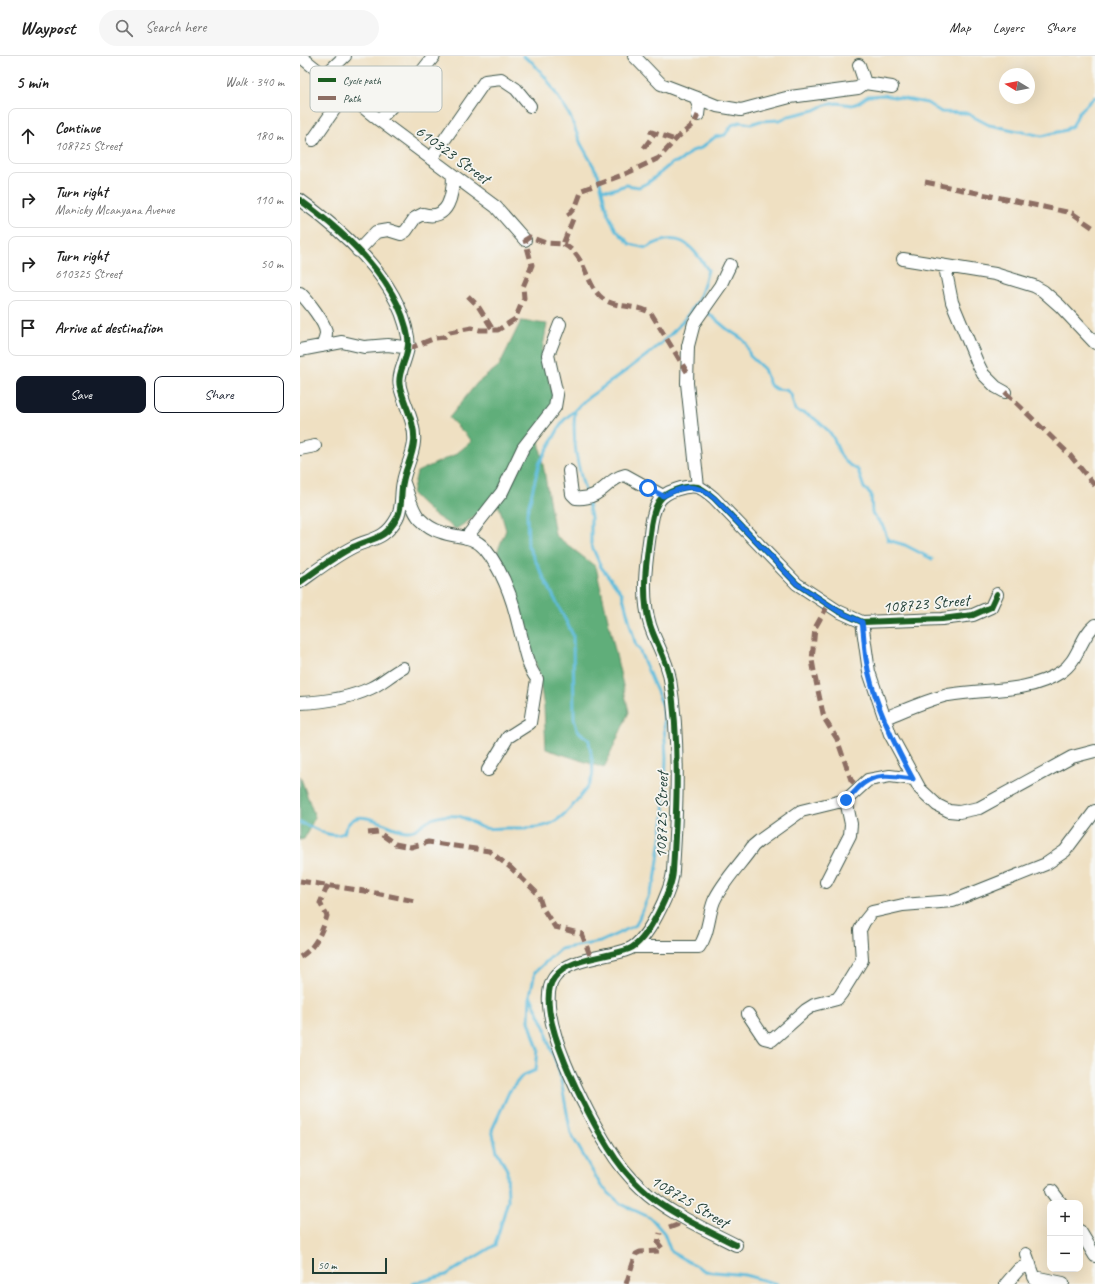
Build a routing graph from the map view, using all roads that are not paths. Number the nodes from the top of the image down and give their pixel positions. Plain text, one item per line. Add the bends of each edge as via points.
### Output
1 (300, 56) edge
2 (345, 56) edge
3 (434, 56) edge
4 (634, 56) edge
5 (859, 65) dead end
6 (312, 66) edge
7 (334, 66) edge
8 (426, 66) edge
9 (864, 83) junction
10 (892, 87) dead end
11 (695, 97) junction
12 (530, 106) dead end
13 (719, 107) junction
14 (332, 112) edge
15 (369, 112) edge
16 (386, 112) edge
17 (379, 120) junction
18 (313, 140) dead end
19 (431, 159) junction
20 (453, 175) junction
21 (300, 200) edge
22 (525, 240) dead end
23 (358, 251) junction
24 (903, 259) dead end
25 (730, 264) dead end
26 (945, 267) junction
27 (300, 293) edge
28 (560, 324) dead end
29 (1095, 343) edge
30 (409, 345) junction
31 (322, 346) junction
32 (300, 350) edge
33 (1005, 392) dead end
34 (315, 446) dead end
35 (300, 449) edge
36 (569, 471) dead end
37 (403, 480) junction
38 (698, 487) junction
39 (663, 496) junction
40 (466, 538) junction
41 (300, 582) edge
42 (997, 594) dead end
43 (862, 622) junction
44 (1095, 625) edge
45 (403, 668) dead end
46 (300, 703) edge
47 (885, 718) junction
48 (1095, 751) edge
49 (488, 770) dead end
50 (913, 779) junction
51 (846, 800) junction
52 (1095, 811) edge
53 (826, 882) dead end
54 (634, 947) junction
55 (748, 1014) dead end
56 (1052, 1191) dead end
57 (1059, 1200) edge
58 (1083, 1236) edge
59 (736, 1245) dead end
60 (1095, 1256) edge
61 (1036, 1281) edge
62 (1006, 1284) edge
63 (1063, 1284) edge
64 (1073, 1284) edge

1 - 6 street, 610323 Street
2 - 7 street
3 - 8 street
4 - 11 street via 660,84
5 - 9 street
9 - 10 street
9 - 13 street via 858,88 790,97 741,110
11 - 13 street
11 - 13 street via 699,107 697,117
12 - 19 street via 516,89 501,79 485,81
14 - 18 street
15 - 17 street, 610323 Street
16 - 17 street
17 - 19 street, 610323 Street
19 - 20 street, 610323 Street
20 - 22 street, 610323 Street via 496,207
20 - 23 street via 453,190 444,210 432,217 423,214 415,218 401,234 388,230 376,232
21 - 23 street via 331,223
23 - 30 street via 369,262 397,303 405,323
24 - 26 street
25 - 38 street via 720,286 694,323 688,346 687,383
26 - 29 street via 995,274 1044,291
26 - 33 street via 952,302 977,362 983,374
27 - 31 street via 326,330
28 - 40 street via 548,355 557,395 555,407 523,448 502,492
30 - 31 street via 403,348 388,345 364,348 342,342
30 - 37 street via 399,382 413,428 414,442
31 - 32 street
34 - 35 street
36 - 39 street via 572,494 578,498 601,492 619,476 625,475
37 - 40 street via 420,520 441,532
37 - 41 street via 401,507 394,522 384,534 354,547
38 - 39 street via 681,489
38 - 43 street via 714,498 801,588 838,611
39 - 54 street, 108725 Street via 658,503 651,528 645,585 649,621 666,661 671,688 675,740 676,838 669,892 652,923
40 - 49 street via 477,542 485,549 501,574 516,612 530,670 537,679 530,723 508,737
42 - 43 street, 108723 Street via 991,607 973,615 942,619
43 - 47 street via 869,672
44 - 47 street via 1071,664 1044,681 1005,690 948,695
45 - 46 street via 371,688 350,696
47 - 50 street via 894,743
48 - 50 street via 1072,757 979,808 968,811 949,811 937,805 928,799
50 - 51 street via 890,776 874,778 863,784
51 - 53 street via 851,824 850,835
51 - 54 street via 801,811 753,846 715,899 706,935 699,947
52 - 55 street via 1065,851 1046,864 953,901 903,905 872,912 860,930 862,960 841,994 837,999 814,1005 806,1010 772,1040 764,1038
54 - 59 street, 108725 Street via 591,958 557,974 550,986 548,1002 553,1031 567,1068 598,1131 623,1170 642,1190 661,1204
56 - 57 street
58 - 60 street
61 - 62 street via 1028,1259
61 - 63 street
63 - 64 street

